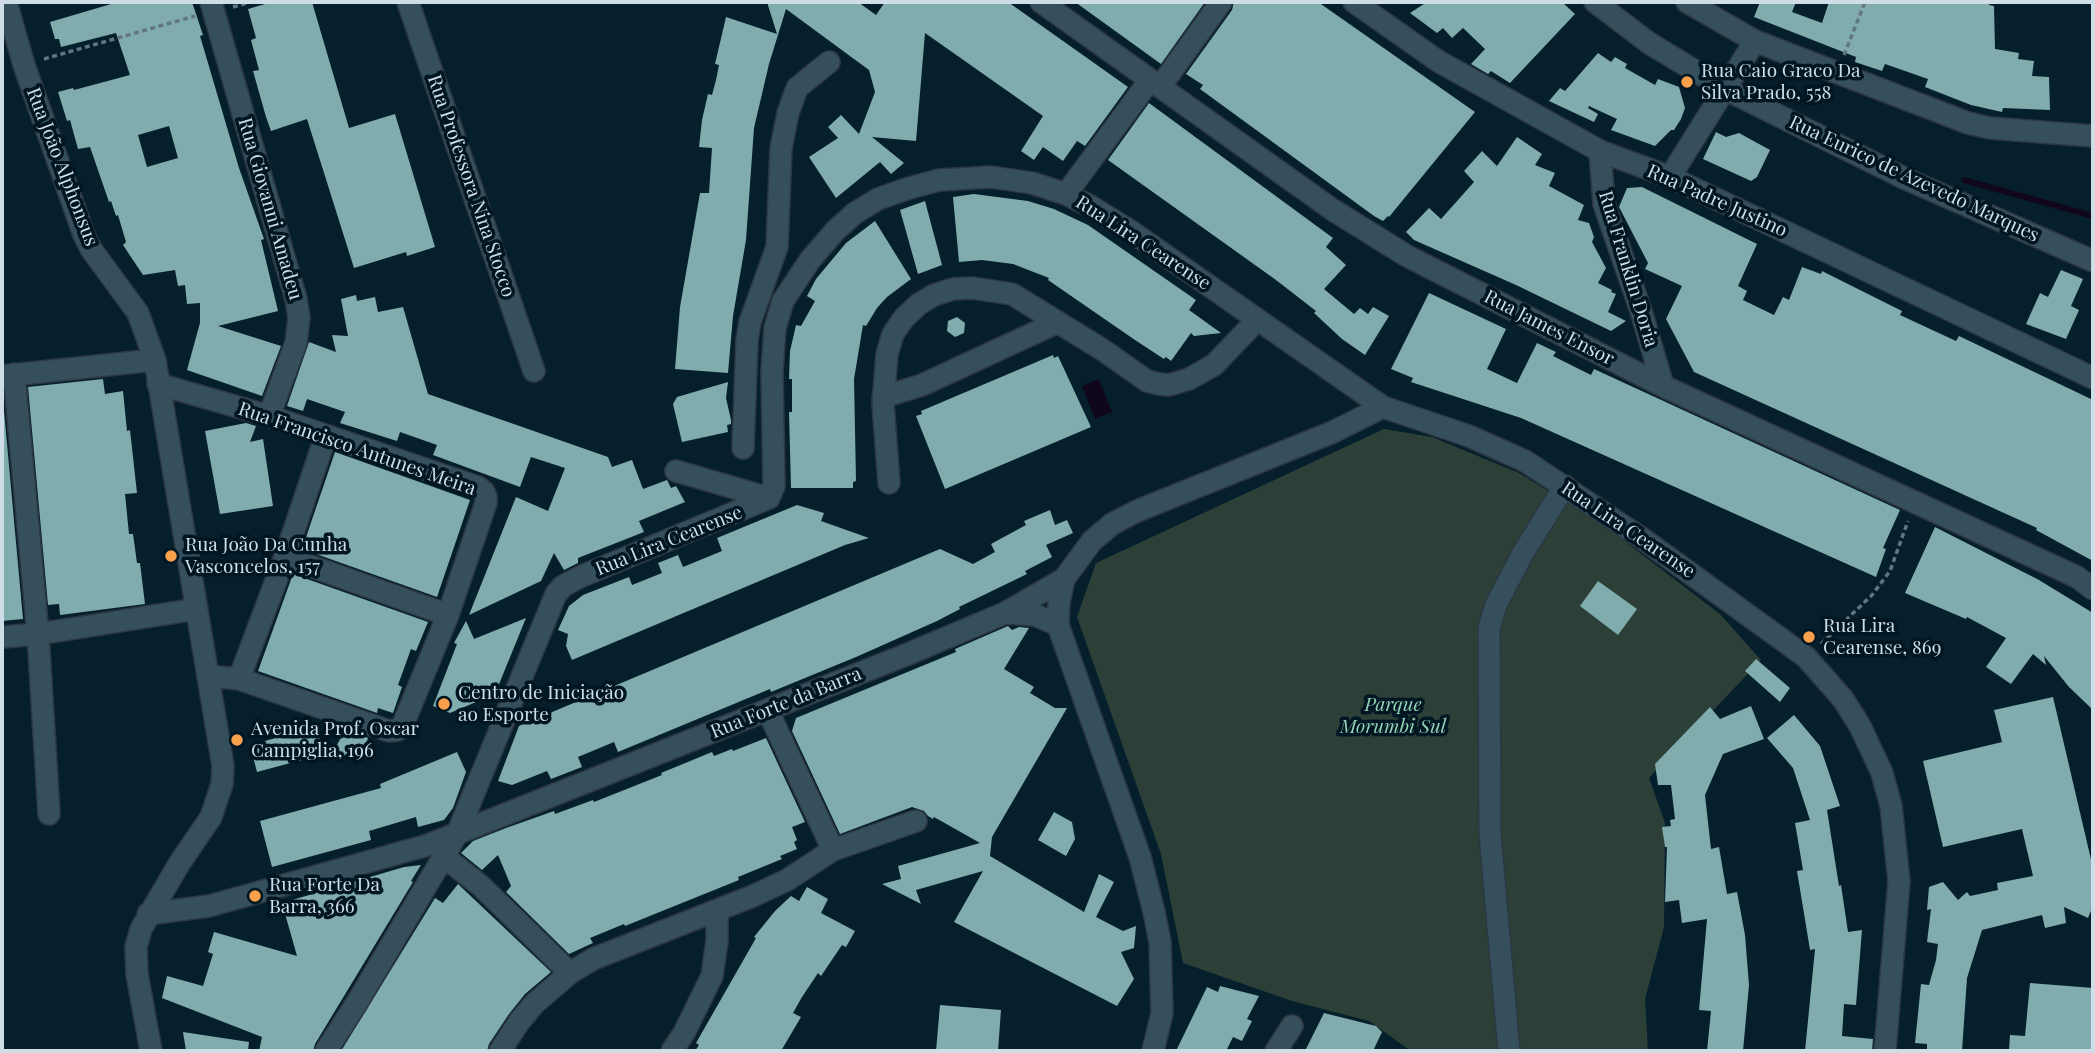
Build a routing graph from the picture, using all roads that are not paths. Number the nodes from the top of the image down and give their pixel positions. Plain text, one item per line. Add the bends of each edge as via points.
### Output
1 (6, 2) edge
2 (408, 2) edge
3 (1041, 2) edge
4 (1221, 2) edge
5 (1355, 2) edge
6 (1595, 2) edge
7 (1687, 2) edge
8 (212, 7) edge
9 (1755, 41) junction
10 (15, 51) edge
11 (829, 62) dead end
12 (1155, 83) junction
13 (1725, 89) junction
14 (2093, 136) edge
15 (1600, 152) junction
16 (1670, 177) junction
17 (1066, 194) junction
18 (777, 247) junction
19 (810, 260) junction
20 (2093, 261) edge
21 (1257, 320) junction
22 (1058, 321) junction
23 (156, 360) junction
24 (534, 371) dead end
25 (8, 375) edge
26 (2093, 378) edge
27 (158, 384) junction
28 (1663, 386) junction
29 (883, 397) junction
30 (1383, 407) junction
31 (269, 416) junction
32 (326, 435) junction
33 (743, 447) dead end
34 (676, 471) dead end
35 (889, 482) dead end
36 (1565, 486) junction
37 (769, 498) junction
38 (285, 557) junction
39 (1064, 579) junction
40 (2093, 589) edge
41 (197, 608) junction
42 (1005, 613) junction
43 (448, 615) junction
44 (1058, 625) junction
45 (38, 634) junction
46 (2, 637) edge
47 (209, 676) junction
48 (239, 678) junction
49 (768, 710) junction
50 (49, 814) dead end
51 (916, 821) dead end
52 (457, 834) junction
53 (833, 850) junction
54 (443, 856) junction
55 (717, 911) junction
56 (148, 914) junction
57 (570, 973) junction
58 (1292, 1026) dead end
59 (151, 1051) edge
60 (326, 1051) edge
61 (500, 1051) edge
62 (672, 1051) edge
63 (1153, 1051) edge
64 (1276, 1051) edge
65 (1509, 1051) edge
66 (1885, 1051) edge

1 - 10 street, Rua João Alphonsus
2 - 24 street, Rua Professora Nina Stocco
3 - 12 street, Rua James Ensor
4 - 12 street
5 - 15 street, Rua Padre Justino via 1438,61
6 - 13 street, Rua Eurico de Azevedo Marques via 1649,43
7 - 9 street
8 - 31 street, Rua Giovanni Amadeu via 299,317 296,344
9 - 13 street
9 - 14 street via 1981,126
10 - 23 street, Rua João Alphonsus via 84,235 138,313
11 - 18 street via 797,89 792,99 781,148
12 - 17 street
12 - 28 street, Rua James Ensor via 1333,210 1407,256
13 - 16 street
13 - 20 street, Rua Eurico de Azevedo Marques via 1906,179
15 - 16 street, Rua Padre Justino
15 - 28 street, Rua Franklin Doria via 1604,204
16 - 26 street, Rua Padre Justino
17 - 19 street, Rua Lira Cearense via 991,177 939,180 906,188 855,214
17 - 21 street, Rua Lira Cearense via 1109,216
18 - 19 street
18 - 33 street via 750,322
19 - 37 street, Rua Lira Cearense via 783,301 775,328 774,486
21 - 22 street via 1213,365 1170,385 1146,381
21 - 30 street, Rua Lira Cearense
22 - 29 street via 922,384
22 - 29 street via 1012,294 953,289 934,295 904,318 893,334
23 - 25 street
23 - 27 street, Rua João Alphonsus
25 - 45 street
27 - 31 street, Rua Francisco Antunes Meira
27 - 41 street, Rua João Alphonsus
28 - 40 street, Rua James Ensor via 2077,577
29 - 35 street
30 - 36 street, Rua Lira Cearense via 1469,436 1525,461
30 - 39 street, Rua Forte da Barra via 1112,524 1092,541
31 - 32 street, Rua Francisco Antunes Meira
32 - 38 street
32 - 43 street, Rua Francisco Antunes Meira via 484,492 486,503
34 - 37 street
36 - 65 street via 1522,553 1489,628 1490,834
36 - 66 street, Rua Lira Cearense via 1807,657 1860,726 1882,773 1891,806 1899,881
37 - 52 street, Rua Lira Cearense via 563,586 551,604
38 - 43 street
38 - 48 street
39 - 42 street, Rua Forte da Barra
39 - 44 street
41 - 45 street
41 - 47 street, Rua João Alphonsus
42 - 44 street via 1034,615
42 - 49 street, Rua Forte da Barra
43 - 48 street, Rua Francisco Antunes Meira via 398,730 389,731
44 - 63 street via 1140,857 1154,912 1160,942 1162,1013
45 - 46 street
45 - 50 street
47 - 48 street, Rua Francisco Antunes Meira
47 - 56 street, Rua João Alphonsus via 222,766 218,801
49 - 52 street, Rua Forte da Barra
49 - 53 street
51 - 53 street
52 - 54 street, Rua Lira Cearense
52 - 56 street, Rua Forte da Barra via 209,906
53 - 55 street via 787,880
54 - 57 street via 481,886
54 - 60 street, Rua Lira Cearense
55 - 57 street via 617,948
55 - 62 street via 712,976
56 - 59 street, Rua João Alphonsus via 136,961
57 - 61 street via 534,1004
58 - 64 street

